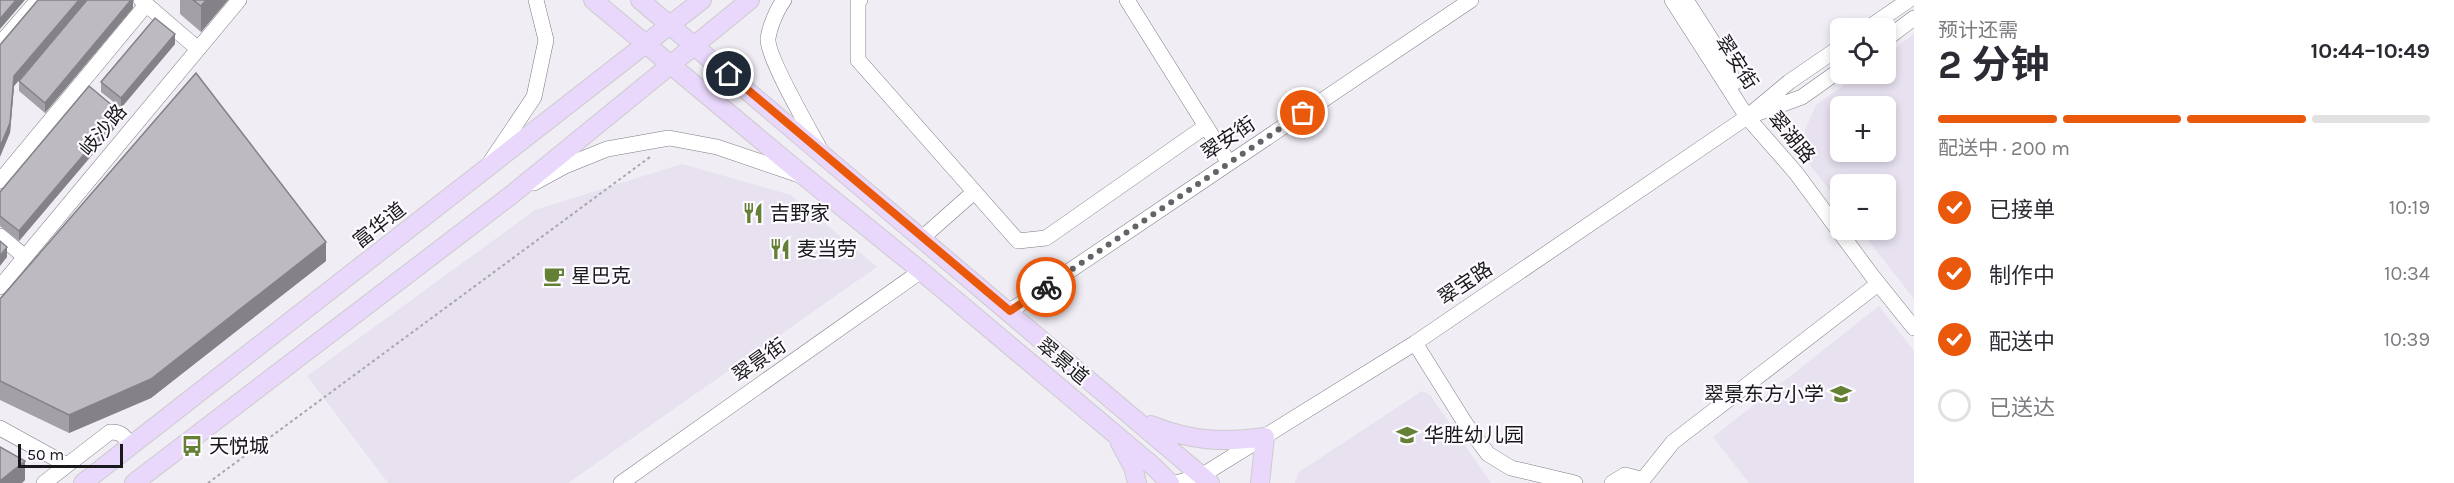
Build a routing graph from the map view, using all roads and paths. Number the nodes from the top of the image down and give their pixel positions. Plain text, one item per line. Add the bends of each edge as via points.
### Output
1 (38, 0) edge
2 (239, 0) edge
3 (536, 0) edge
4 (593, 0) edge
5 (640, 0) edge
6 (702, 0) edge
7 (750, 0) edge
8 (784, 0) edge
9 (860, 0) edge
10 (1127, 0) edge
11 (1471, 0) edge
12 (1672, 0) edge
13 (1686, 0) edge
14 (1910, 0) edge
15 (143, 2) edge
16 (1883, 18) edge
17 (1914, 18) edge
18 (671, 24) junction
19 (1896, 32) edge
20 (0, 44) edge
21 (644, 44) junction
22 (696, 45) junction
23 (198, 49) junction
24 (1830, 54) edge
25 (670, 66) junction
26 (1830, 77) edge
27 (1748, 117) junction
28 (1206, 126) junction
29 (669, 138) junction
30 (824, 156) junction
31 (1228, 163) junction
32 (484, 172) junction
33 (804, 177) junction
34 (0, 181) edge
35 (974, 192) junction
36 (510, 196) junction
37 (0, 236) edge
38 (922, 238) junction
39 (25, 257) junction
40 (921, 271) junction
41 (1878, 284) junction
42 (0, 287) edge
43 (1010, 311) junction
44 (1914, 328) edge
45 (1415, 343) junction
46 (1134, 418) junction
47 (0, 428) edge
48 (1115, 434) junction
49 (1265, 437) junction
50 (131, 446) junction
51 (67, 465) junction
52 (1203, 481) edge
53 (1642, 482) edge
54 (44, 483) edge
55 (83, 483) edge
56 (134, 483) edge
57 (208, 483) edge
58 (621, 483) edge
59 (1137, 483) edge
60 (1170, 483) edge
61 (1176, 483) edge
62 (1260, 483) edge
63 (1575, 483) edge
64 (1612, 483) edge

1 - 20 street
2 - 23 street, 岐沙路
3 - 32 street via 546,40 534,97
4 - 21 main road, 翠景道
5 - 18 main road, 翠景道
6 - 18 main road, 富华道
7 - 22 main road
8 - 30 street via 768,40 787,89
9 - 35 street via 858,60
10 - 28 street
11 - 31 street, 翠安街
12 - 27 street, 翠安街
13 - 27 street via 1725,61
14 - 16 street
15 - 23 street
15 - 34 street
17 - 19 street
18 - 21 main road, 富华道
18 - 22 main road, 翠景道
21 - 25 main road, 翠景道
21 - 32 main road, 富华道
22 - 25 main road
22 - 30 main road, 翠景道
23 - 39 street, 岐沙路
24 - 27 street, 翠宝路
25 - 33 main road, 翠景道
25 - 36 main road
26 - 27 street, 翠宝路 via 1802,98
27 - 41 street, 翠湖路 via 1796,173
27 - 45 street, 翠宝路
28 - 31 street
28 - 35 street via 1046,238 1018,241
29 - 33 street via 717,147
29 - 36 street via 607,149
29 - 57 path via 644,163
30 - 38 main road, 翠景道
31 - 43 street, 翠安街
32 - 50 main road, 富华道
33 - 40 main road, 翠景道
35 - 38 street
36 - 56 main road
37 - 39 street
38 - 43 main road, 翠景道
39 - 42 street, 岐沙路
40 - 48 main road, 翠景道
40 - 58 street, 翠景街
41 - 44 street, 翠湖路
41 - 53 street via 1673,442
43 - 46 main road, 翠景道
45 - 49 street, 翠宝路
45 - 63 street via 1488,454 1510,468
46 - 49 main road via 1173,434 1203,439 1229,442
46 - 52 main road, 翠景道
47 - 51 street
48 - 59 main road
48 - 60 main road, 翠景道
49 - 52 street, 翠宝路
49 - 62 main road
50 - 51 street via 123,435 110,432
50 - 55 main road, 富华道
51 - 54 street
52 - 61 street, 翠宝路
53 - 64 street via 1625,475

